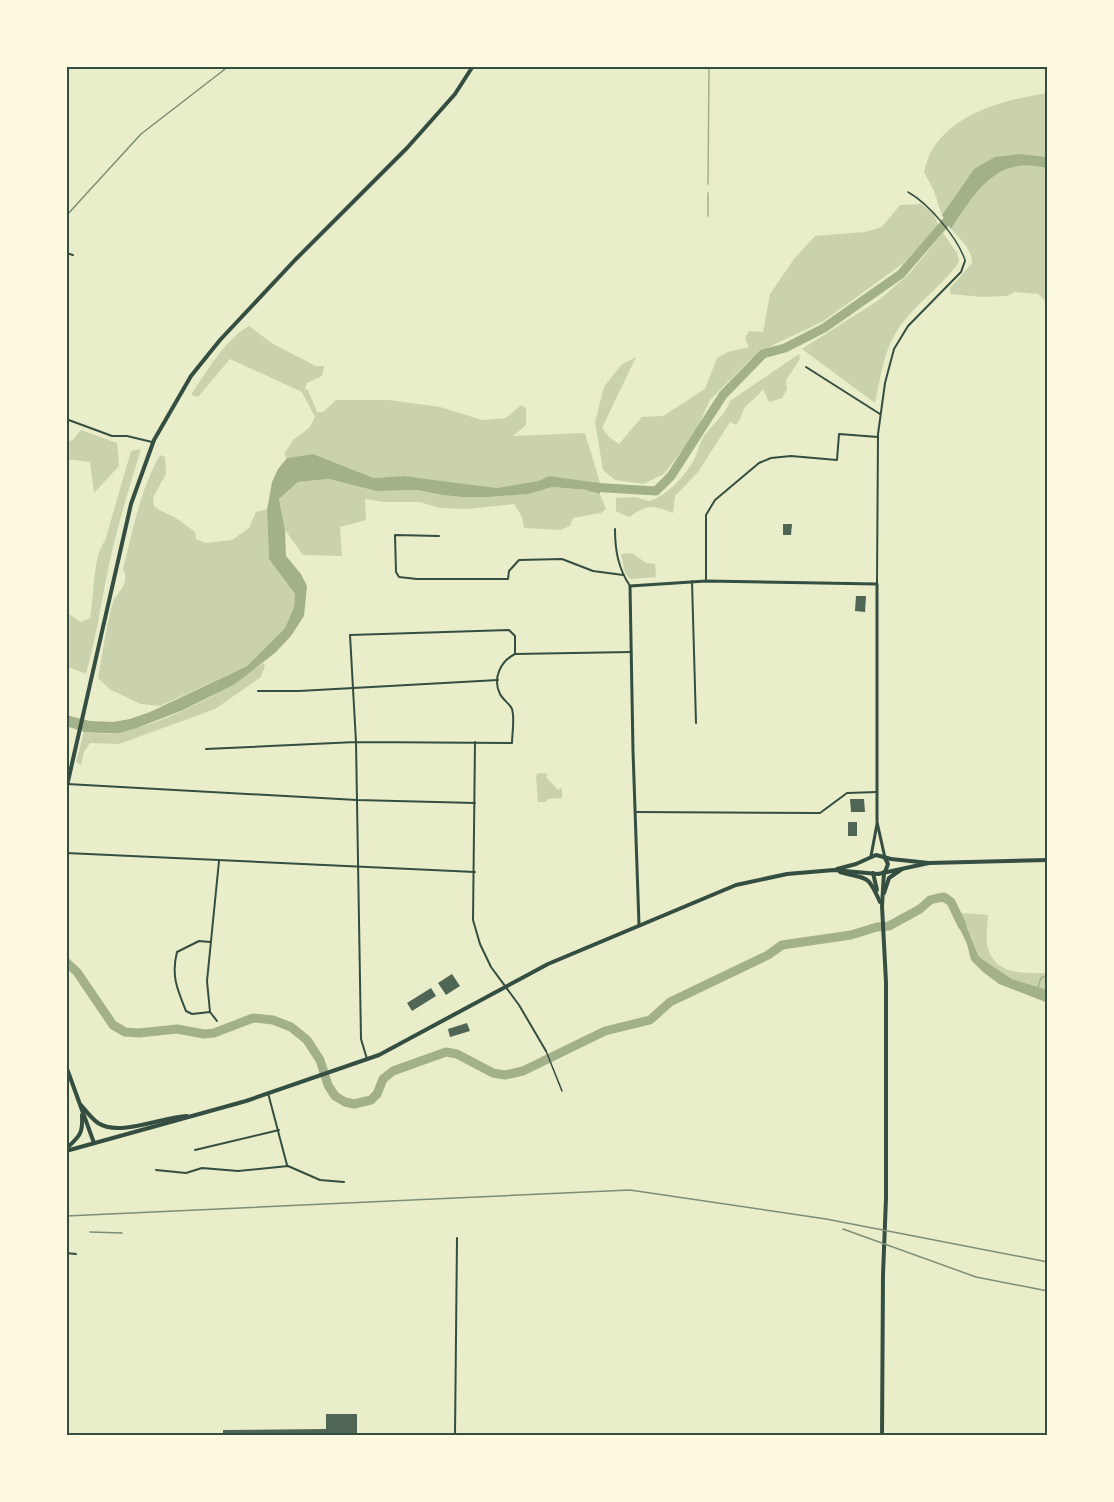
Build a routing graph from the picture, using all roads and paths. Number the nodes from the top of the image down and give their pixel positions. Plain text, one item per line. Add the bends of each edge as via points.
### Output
1 (473, 66) edge
2 (908, 192) dead end
3 (66, 253) edge
4 (73, 255) dead end
5 (965, 261) joint
6 (806, 367) dead end
7 (880, 414) junction
8 (66, 419) edge
9 (878, 437) junction
10 (153, 442) junction
11 (615, 529) dead end
12 (439, 536) dead end
13 (623, 575) junction
14 (692, 581) junction
15 (706, 581) junction
16 (877, 584) junction
17 (630, 586) junction
18 (631, 652) junction
19 (515, 654) junction
20 (498, 680) junction
21 (352, 688) junction
22 (258, 691) dead end
23 (696, 723) dead end
24 (356, 742) junction
25 (475, 742) junction
26 (206, 749) dead end
27 (67, 784) edge
28 (66, 790) edge
29 (878, 792) junction
30 (357, 800) junction
31 (475, 803) junction
32 (635, 812) junction
33 (877, 822) junction
34 (66, 853) edge
35 (885, 858) junction
36 (871, 859) junction
37 (1048, 860) edge
38 (219, 861) junction
39 (928, 863) junction
40 (356, 867) junction
41 (870, 869) junction
42 (902, 869) junction
43 (834, 870) junction
44 (475, 872) junction
45 (884, 872) junction
46 (882, 908) junction
47 (639, 925) junction
48 (210, 942) junction
49 (506, 985) junction
50 (210, 1012) junction
51 (217, 1021) dead end
52 (546, 1051) joint
53 (367, 1059) junction
54 (66, 1066) edge
55 (562, 1091) dead end
56 (268, 1093) junction
57 (81, 1105) junction
58 (191, 1116) junction
59 (279, 1130) junction
60 (94, 1143) junction
61 (66, 1150) edge
62 (195, 1150) dead end
63 (288, 1166) junction
64 (156, 1170) dead end
65 (344, 1182) dead end
66 (457, 1238) dead end
67 (66, 1253) edge
68 (76, 1254) dead end
69 (455, 1436) edge
70 (882, 1436) edge

1 - 10 main road via 455,94 415,140 219,340 191,376
2 - 5 lane via 934,212
3 - 4 street
5 - 7 street via 961,272 908,326 894,349
6 - 7 street
7 - 9 street
8 - 10 street via 112,436 128,435
9 - 15 street via 839,434 837,460 791,456 759,463 715,500 706,515
9 - 16 street
10 - 27 main road via 131,504
11 - 13 street via 615,551
12 - 13 street via 395,535 399,577 508,579 509,571 519,560 542,558 562,559 593,571
13 - 17 street
14 - 15 street
14 - 17 street
14 - 23 street
15 - 16 street
16 - 29 street
17 - 18 street
18 - 19 street
18 - 32 street
19 - 20 street via 503,662
19 - 21 street via 514,636 509,630 350,634
20 - 21 street
20 - 25 street via 500,693 512,709 512,743
21 - 22 street
21 - 24 street
24 - 25 street
24 - 26 street
24 - 30 street
25 - 31 street
27 - 28 main road
27 - 30 street
29 - 32 street via 847,793 820,813
29 - 33 street
30 - 31 street
30 - 40 street
31 - 44 street
32 - 47 street
33 - 35 street
33 - 36 street
34 - 38 street
35 - 36 main road via 879,855
35 - 39 main road
35 - 45 main road via 888,864
36 - 41 main road
36 - 43 main road
37 - 39 main road
38 - 40 street
38 - 48 street
39 - 42 main road
40 - 44 street
40 - 53 street via 361,1039
41 - 43 main road
41 - 45 main road via 879,874
41 - 46 main road
42 - 45 main road
42 - 46 main road via 887,882
43 - 46 main road via 869,880
43 - 47 main road via 787,874 736,885
44 - 49 street via 473,920 491,967
45 - 46 main road
46 - 70 main road via 886,982
47 - 49 main road
48 - 50 street
48 - 50 street via 199,941 177,952 173,969 186,1011
49 - 52 street
49 - 53 main road
50 - 51 street
52 - 55 lane
53 - 56 main road
54 - 57 main road
56 - 58 main road
56 - 59 street
57 - 58 main road via 99,1124 123,1129
57 - 60 main road
57 - 61 main road via 83,1129
58 - 60 main road
59 - 62 street
59 - 63 street
60 - 61 main road
63 - 64 street via 238,1171 202,1168 186,1173
63 - 65 street via 320,1180
66 - 69 street
67 - 68 street

